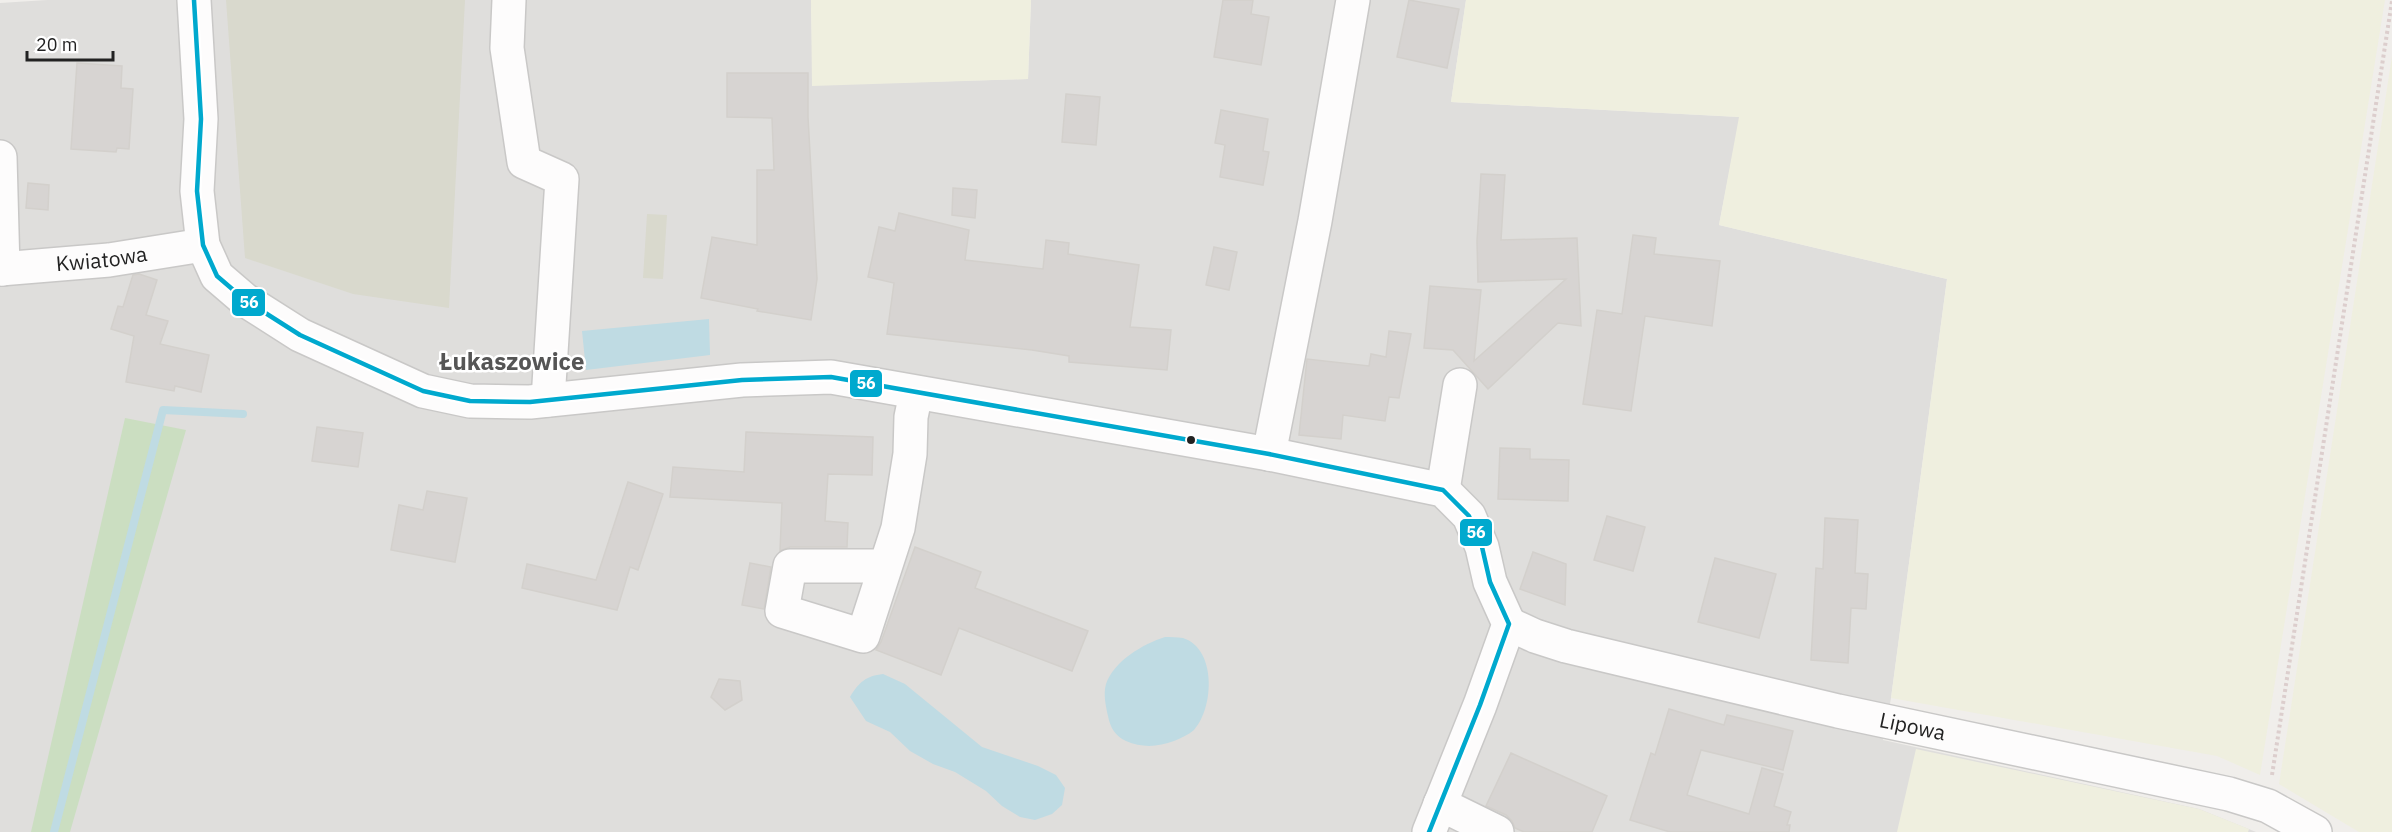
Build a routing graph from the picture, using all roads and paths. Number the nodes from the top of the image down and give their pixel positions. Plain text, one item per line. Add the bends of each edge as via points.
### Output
1 (194, 0) edge
2 (509, 0) edge
3 (1353, 0) edge
4 (2392, 1) edge
5 (0, 157) edge
6 (203, 245) junction
7 (1, 269) edge
8 (1460, 385) dead end
9 (916, 393) junction
10 (548, 400) junction
11 (1269, 454) junction
12 (1443, 490) junction
13 (885, 566) dead end
14 (1509, 624) junction
15 (2268, 806) junction
16 (1435, 818) edge
17 (1497, 832) edge
18 (2315, 832) edge

1 - 6 street via 201,119 197,191
2 - 10 street via 507,48 524,162 562,179
3 - 11 street
4 - 15 path
5 - 7 street
6 - 7 street, Kwiatowa via 109,260
6 - 10 street via 217,276 245,300 300,336 382,374 423,391 470,401
8 - 12 street
9 - 10 street via 831,377 742,380
9 - 11 street
9 - 13 street via 898,528
11 - 12 street
12 - 14 street via 1469,516 1490,582
14 - 15 street, Lipowa via 1566,646 1838,711 2229,794
14 - 16 street
15 - 18 street, Lipowa
16 - 17 street

